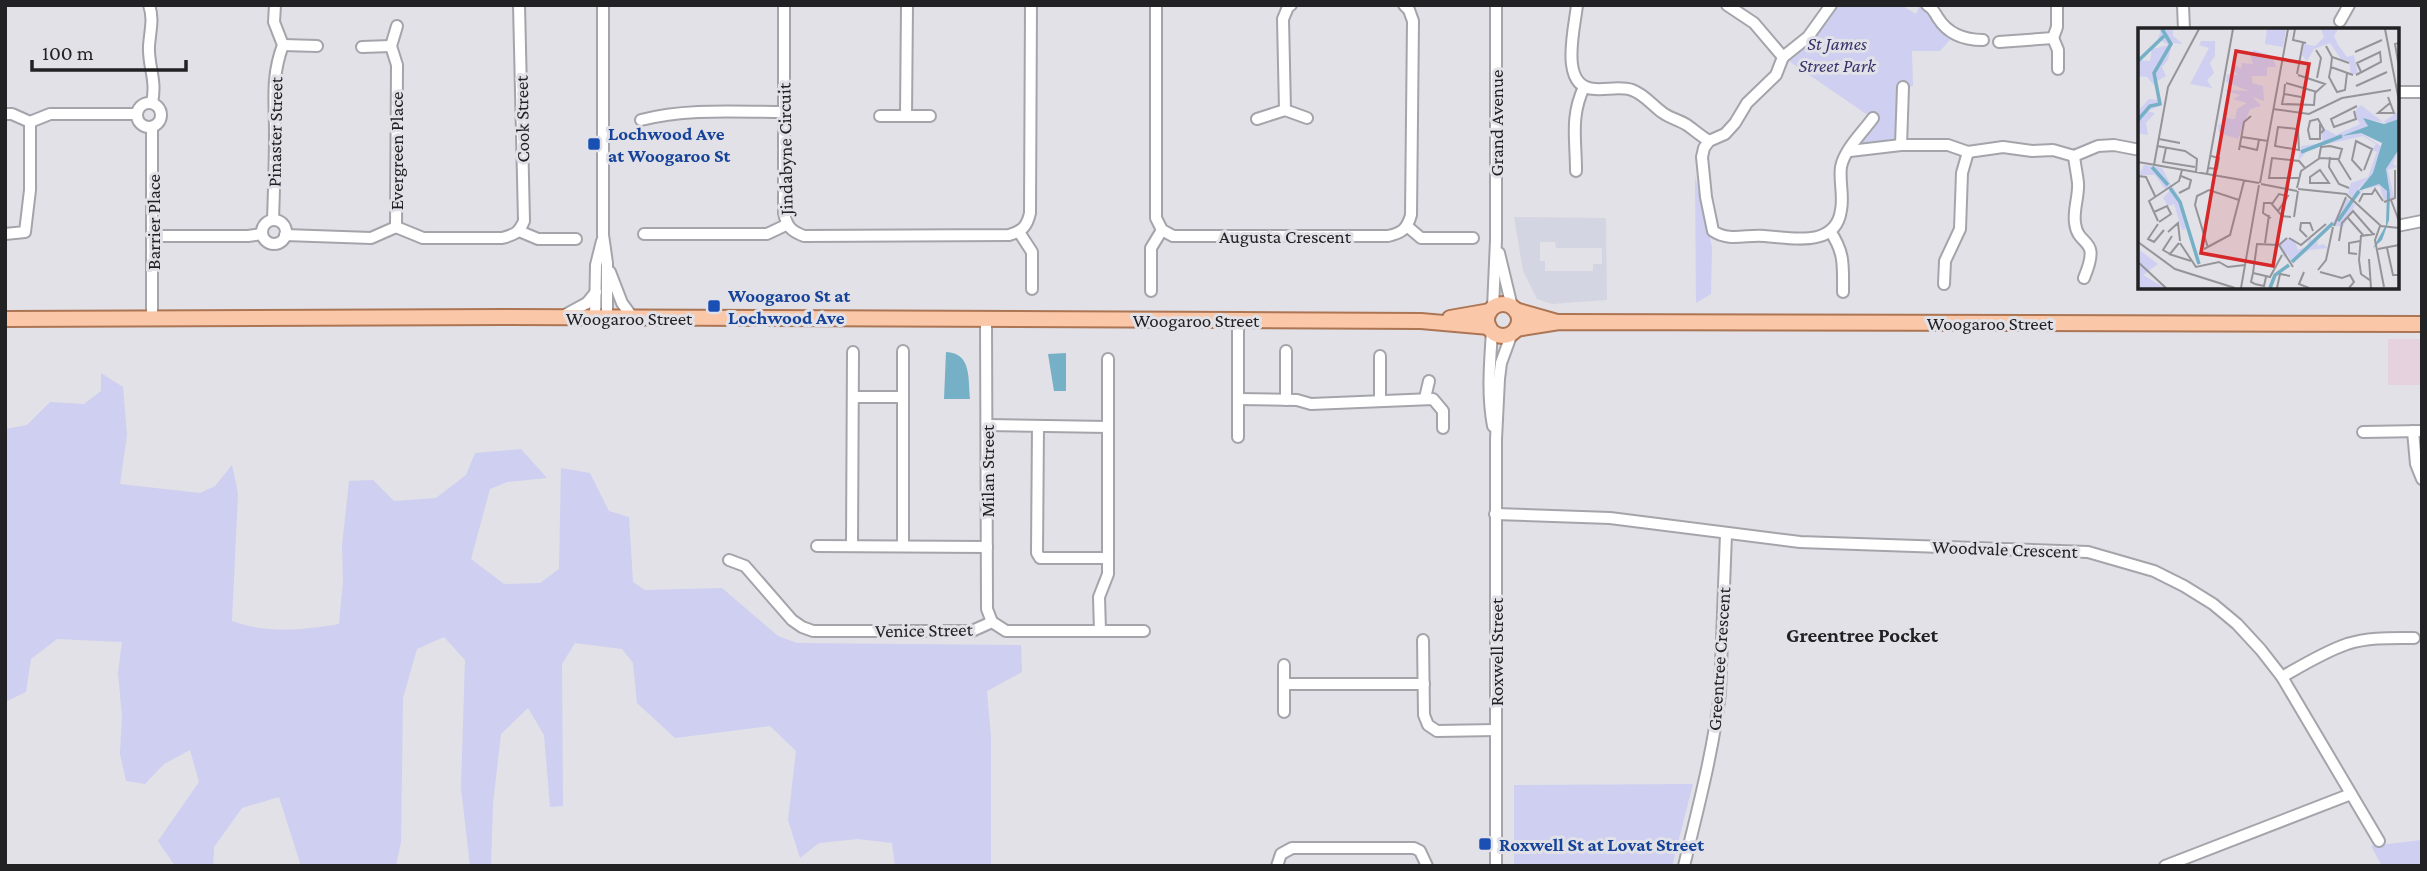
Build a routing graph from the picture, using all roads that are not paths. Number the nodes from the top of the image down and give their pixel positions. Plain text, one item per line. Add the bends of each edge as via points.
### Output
1 (149, 5) edge
2 (275, 5) edge
3 (519, 5) edge
4 (603, 5) edge
5 (784, 5) edge
6 (907, 5) edge
7 (1031, 5) edge
8 (1156, 5) edge
9 (1291, 5) edge
10 (1496, 5) edge
11 (1577, 5) edge
12 (1727, 5) edge
13 (1831, 5) edge
14 (2057, 5) edge
15 (2183, 5) edge
16 (2349, 5) edge
17 (1932, 6) edge
18 (1410, 7) edge
19 (2340, 21) dead end
20 (397, 26) dead end
21 (2184, 28) edge
22 (2053, 38) junction
23 (1983, 40) dead end
24 (1999, 42) dead end
25 (283, 45) junction
26 (317, 46) dead end
27 (362, 47) dead end
28 (391, 47) junction
29 (1783, 57) junction
30 (2058, 69) dead end
31 (1584, 87) junction
32 (1903, 87) dead end
33 (2399, 92) edge
34 (2422, 92) edge
35 (152, 103) junction
36 (1285, 110) junction
37 (784, 112) junction
38 (5, 114) edge
39 (137, 114) junction
40 (880, 116) dead end
41 (906, 116) junction
42 (930, 116) dead end
43 (1307, 118) dead end
44 (1873, 118) dead end
45 (1257, 119) dead end
46 (641, 120) dead end
47 (30, 122) junction
48 (152, 127) junction
49 (1709, 141) junction
50 (1901, 145) junction
51 (1850, 150) junction
52 (2138, 150) edge
53 (1968, 152) junction
54 (2074, 156) junction
55 (1576, 171) dead end
56 (273, 220) junction
57 (2422, 222) edge
58 (786, 225) junction
59 (2399, 226) edge
60 (396, 227) junction
61 (1408, 227) junction
62 (1161, 230) junction
63 (519, 231) junction
64 (1830, 231) junction
65 (1019, 232) junction
66 (5, 234) edge
67 (262, 234) junction
68 (285, 234) junction
69 (644, 234) dead end
70 (603, 235) junction
71 (153, 236) junction
72 (1473, 237) dead end
73 (576, 239) dead end
74 (1496, 240) junction
75 (607, 263) junction
76 (2084, 278) dead end
77 (1944, 284) dead end
78 (1032, 289) dead end
79 (1151, 290) dead end
80 (596, 292) junction
81 (1843, 292) dead end
82 (1492, 309) junction
83 (1514, 309) junction
84 (560, 317) junction
85 (152, 318) junction
86 (601, 318) junction
87 (633, 318) junction
88 (5, 319) edge
89 (986, 320) junction
90 (1238, 320) junction
91 (1421, 321) junction
92 (1559, 322) junction
93 (2422, 324) edge
94 (1491, 329) junction
95 (1514, 331) junction
96 (903, 351) dead end
97 (1286, 351) dead end
98 (853, 352) dead end
99 (1380, 356) dead end
100 (1108, 359) dead end
101 (1429, 381) dead end
102 (853, 397) junction
103 (903, 397) junction
104 (1425, 398) junction
105 (1238, 399) junction
106 (1286, 400) junction
107 (1380, 401) junction
108 (987, 425) junction
109 (1038, 426) junction
110 (1108, 426) junction
111 (1443, 428) dead end
112 (2418, 431) edge
113 (2363, 432) dead end
114 (1238, 437) dead end
115 (1496, 439) junction
116 (2422, 479) edge
117 (1495, 514) junction
118 (1726, 534) junction
119 (817, 545) dead end
120 (852, 546) junction
121 (903, 547) junction
122 (988, 547) junction
123 (1107, 558) junction
124 (729, 560) dead end
125 (992, 622) junction
126 (1100, 631) junction
127 (1144, 631) dead end
128 (2414, 638) dead end
129 (1423, 640) dead end
130 (1284, 665) dead end
131 (2282, 677) junction
132 (1284, 684) junction
133 (1424, 684) junction
134 (1284, 712) dead end
135 (1496, 730) junction
136 (2351, 794) junction
137 (2379, 841) dead end
138 (1277, 866) edge
139 (1427, 866) edge
140 (1496, 866) edge
141 (1684, 866) edge
142 (2165, 866) edge

1 - 35 street
2 - 25 street, Pinaster Street via 274,22
3 - 63 street, Cook Street via 524,222
4 - 70 street
5 - 37 street, Jindabyne Circuit
6 - 41 street
7 - 65 street via 1030,214 1028,224
8 - 62 street via 1156,218
9 - 36 street via 1283,19
10 - 74 street, Grand Avenue
11 - 31 street via 1571,67
12 - 29 street via 1754,23
13 - 29 street via 1808,37
14 - 22 street
15 - 21 street
16 - 19 street
17 - 23 street via 1955,34
18 - 61 street
20 - 28 street, Evergreen Place
22 - 24 street
22 - 30 street
25 - 26 street
25 - 56 street, Pinaster Street via 274,89
27 - 28 street
28 - 60 street, Evergreen Place via 397,65
29 - 49 street via 1776,75 1747,103 1735,123
31 - 49 street via 1633,90
31 - 55 street via 1573,121
32 - 50 street
33 - 34 street
35 - 39 street via 144,104
35 - 48 street via 162,116
36 - 43 street
36 - 45 street
37 - 46 street via 698,111
37 - 58 street, Jindabyne Circuit
38 - 47 street
39 - 47 street via 50,114
39 - 48 street via 141,125
40 - 41 street
41 - 42 street
44 - 51 street
47 - 66 street via 25,232
48 - 71 street, Barrier Place
49 - 64 street via 1702,157 1713,231 1722,237 1805,239
50 - 51 street
50 - 53 street via 1948,145
51 - 64 street via 1841,167 1842,209
52 - 54 street via 2106,145
53 - 54 street via 2003,148 2053,150
53 - 77 street via 1962,173 1960,229 1945,261
54 - 76 street via 2078,185 2074,220 2076,230 2090,245 2092,259
56 - 67 street via 265,224
56 - 68 street via 284,226
57 - 59 street
58 - 65 street, Jindabyne Circuit via 804,236
58 - 69 street via 767,234
60 - 63 street via 423,238 502,238
60 - 68 street, Evergreen Place via 371,238
61 - 62 street, Augusta Crescent via 1388,236 1173,236
61 - 72 street via 1421,238
62 - 79 street via 1151,248
63 - 73 street via 538,239
64 - 81 street via 1843,256
65 - 78 street via 1032,252
67 - 68 street via 274,244
67 - 71 street
70 - 75 street
70 - 80 street
71 - 85 street, Barrier Place
74 - 82 street, Grand Avenue
74 - 83 street, Grand Avenue
75 - 86 street
75 - 87 street via 622,303
80 - 84 street via 577,310
80 - 86 street
82 - 83 main road, Woogaroo Street via 1503,304
82 - 91 main road, Woogaroo Street
82 - 94 main road
83 - 92 main road, Woogaroo Street
83 - 95 main road via 1519,320
84 - 85 main road, Woogaroo Street
84 - 86 main road, Woogaroo Street
85 - 88 main road, Woogaroo Street
86 - 87 main road, Woogaroo Street
87 - 89 main road, Woogaroo Street
89 - 90 main road, Woogaroo Street
89 - 108 street, Milan Street
90 - 91 main road, Woogaroo Street
90 - 105 street
91 - 94 main road, Woogaroo Street
92 - 93 main road, Woogaroo Street
92 - 95 main road, Woogaroo Street
94 - 95 main road, Woogaroo Street via 1502,336
94 - 115 street, Roxwell Street via 1490,409
95 - 115 street, Roxwell Street via 1499,379
96 - 103 street
97 - 106 street
98 - 102 street
99 - 107 street
100 - 110 street
101 - 104 street
102 - 103 street
102 - 120 street
103 - 121 street
104 - 107 street
104 - 111 street via 1440,404
105 - 106 street
105 - 114 street
106 - 107 street via 1311,404
108 - 109 street
108 - 122 street, Milan Street
109 - 110 street
109 - 123 street via 1037,553 1040,558
110 - 123 street
112 - 113 street
112 - 116 street via 2416,464
115 - 117 street, Roxwell Street
117 - 118 street, Woodvale Crescent via 1610,518
117 - 135 street, Roxwell Street
118 - 131 street, Woodvale Crescent via 1800,542 2059,550 2120,560 2154,571 2213,604 2261,649
118 - 141 street, Greentree Crescent via 1717,717
119 - 120 street
120 - 121 street
121 - 122 street
122 - 125 street, Milan Street
123 - 126 street via 1108,574 1099,597
124 - 125 street, Venice Street via 745,566 792,620 813,631 972,631
125 - 126 street, Venice Street via 1006,631
126 - 127 street, Venice Street
128 - 131 street via 2349,644
129 - 133 street
130 - 132 street
131 - 136 street, Woodvale Crescent
132 - 133 street
132 - 134 street
133 - 135 street via 1424,715 1432,729
135 - 140 street, Roxwell Street
136 - 137 street, Woodvale Crescent
136 - 142 street
138 - 139 street via 1281,854 1292,848 1414,848

